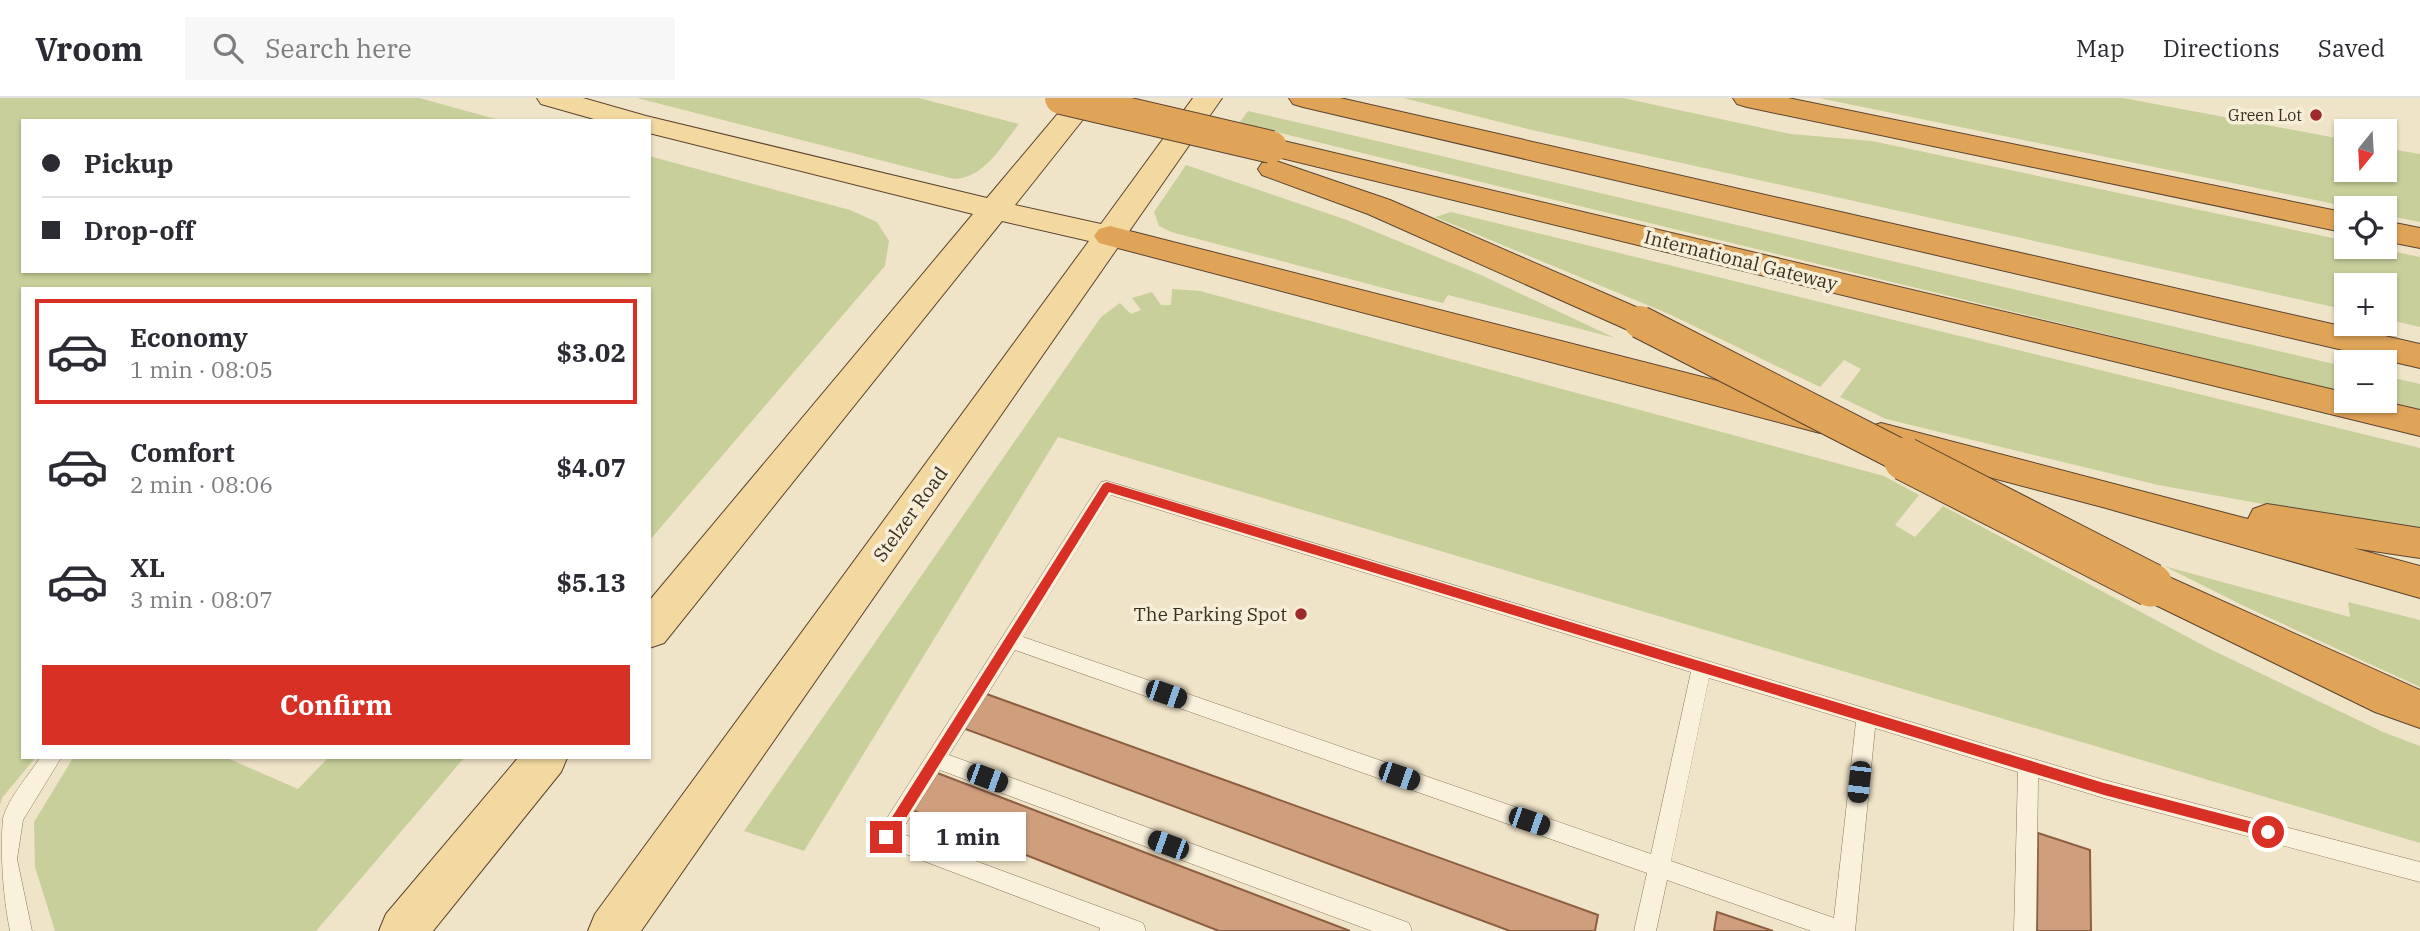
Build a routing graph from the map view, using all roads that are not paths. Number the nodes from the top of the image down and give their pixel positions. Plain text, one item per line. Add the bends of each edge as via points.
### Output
1 (551, 98) edge
2 (1061, 98) edge
3 (1086, 98) edge
4 (1208, 98) edge
5 (1305, 98) edge
6 (1747, 98) edge
7 (628, 119) edge
8 (651, 124) edge
9 (1268, 156) junction
10 (997, 210) junction
11 (2334, 220) edge
12 (2397, 233) edge
13 (1110, 236) junction
14 (2420, 238) edge
15 (2420, 356) edge
16 (2420, 424) edge
17 (2106, 494) junction
18 (2420, 543) edge
19 (2420, 582) edge
20 (651, 629) edge
21 (1010, 640) junction
22 (1702, 667) junction
23 (2420, 709) edge
24 (1866, 717) junction
25 (50, 759) edge
26 (544, 759) edge
27 (935, 759) junction
28 (2028, 766) junction
29 (1658, 867) junction
30 (2420, 872) edge
31 (1112, 927) edge
32 (21, 931) edge
33 (403, 931) edge
34 (612, 931) edge
35 (1135, 931) edge
36 (1401, 931) edge
37 (1644, 931) edge
38 (1842, 931) edge
39 (2025, 931) edge

1 - 7 main road
2 - 9 highway, bridge
3 - 10 main road
4 - 13 main road, Stelzer Road
5 - 15 highway
6 - 11 highway
8 - 10 main road
9 - 16 highway, International Gateway
9 - 23 highway, bridge via 1640,322 2151,585
10 - 13 main road
10 - 20 main road
12 - 14 highway
13 - 17 highway
13 - 34 main road, Stelzer Road
17 - 18 highway
17 - 19 highway
21 - 22 lane via 1107,487
21 - 27 lane
21 - 29 lane
22 - 24 lane
22 - 29 lane
24 - 28 lane
24 - 38 lane
25 - 32 lane via 13,818 6,859
26 - 33 main road
27 - 31 lane via 886,837
27 - 36 lane
28 - 30 lane
28 - 39 lane
29 - 37 lane
29 - 38 lane
31 - 35 lane

